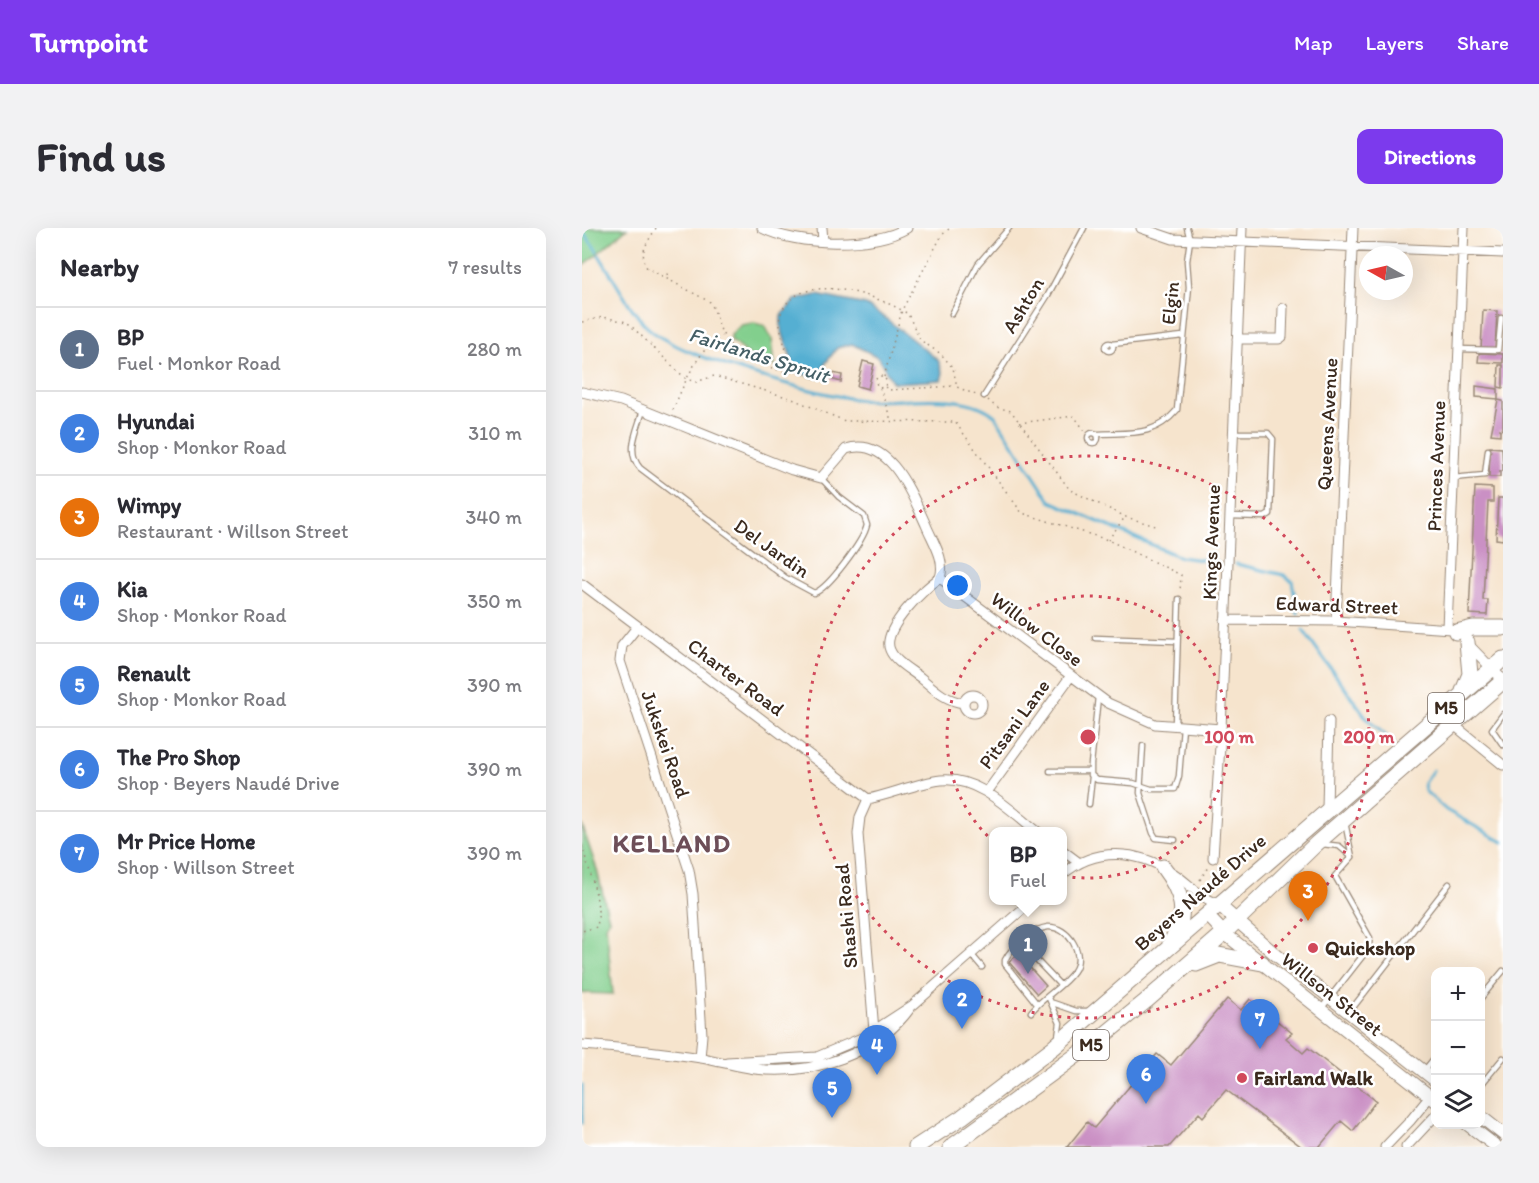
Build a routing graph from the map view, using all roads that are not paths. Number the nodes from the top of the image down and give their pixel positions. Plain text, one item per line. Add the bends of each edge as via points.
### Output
1 (762, 228) edge
2 (822, 228) edge
3 (907, 228) edge
4 (1009, 228) edge
5 (1084, 228) edge
6 (1141, 228) edge
7 (1187, 228) edge
8 (1242, 228) edge
9 (1353, 228) edge
10 (1464, 228) edge
11 (1190, 240) junction
12 (822, 241) junction
13 (1242, 241) junction
14 (1353, 248) junction
15 (1463, 252) junction
16 (1503, 254) edge
17 (1283, 308) dead end
18 (952, 314) dead end
19 (1501, 318) dead end
20 (1183, 336) junction
21 (1237, 339) junction
22 (1113, 344) dead end
23 (1459, 349) junction
24 (582, 392) edge
25 (984, 396) road end
26 (644, 409) junction
27 (1233, 433) junction
28 (1096, 434) junction
29 (1488, 450) dead end
30 (822, 478) junction
31 (1453, 478) junction
32 (1230, 516) junction
33 (940, 578) junction
34 (582, 584) edge
35 (1179, 599) road end
36 (1226, 620) junction
37 (1336, 621) junction
38 (638, 626) junction
39 (1503, 628) edge
40 (1456, 634) junction
41 (1095, 638) dead end
42 (1176, 641) junction
43 (1500, 672) edge
44 (1070, 677) junction
45 (1460, 696) junction
46 (1098, 697) junction
47 (964, 703) dead end
48 (1503, 714) edge
49 (1329, 721) dead end
50 (1454, 725) junction
51 (1179, 727) junction
52 (1221, 729) junction
53 (1503, 745) edge
54 (1143, 746) dead end
55 (1503, 765) edge
56 (1050, 771) dead end
57 (1091, 774) junction
58 (1140, 784) junction
59 (987, 792) junction
60 (868, 799) junction
61 (1089, 804) dead end
62 (1327, 809) junction
63 (1344, 820) junction
64 (1033, 827) edge
65 (1174, 840) dead end
66 (1316, 844) junction
67 (1067, 854) edge
68 (1352, 856) junction
69 (1213, 858) road end
70 (1078, 862) junction
71 (1163, 867) junction
72 (1067, 871) edge
73 (1449, 884) dead end
74 (1198, 895) junction
75 (1027, 905) edge
76 (1213, 910) junction
77 (1237, 920) junction
78 (1224, 933) junction
79 (1020, 943) junction
80 (1163, 952) junction
81 (971, 954) junction
82 (1262, 963) junction
83 (982, 967) dead end
84 (1503, 971) edge
85 (1060, 985) junction
86 (1485, 993) edge
87 (1048, 996) junction
88 (1330, 998) junction
89 (1146, 1001) junction
90 (1053, 1003) junction
91 (913, 1005) junction
92 (1037, 1005) junction
93 (1097, 1009) junction
94 (1321, 1010) junction
95 (1031, 1012) dead end
96 (1349, 1013) junction
97 (874, 1031) junction
98 (586, 1045) edge
99 (1054, 1047) junction
100 (700, 1058) junction
101 (1503, 1058) edge
102 (727, 1062) junction
103 (1431, 1062) edge
104 (1424, 1071) junction
105 (1431, 1077) edge
106 (1485, 1080) edge
107 (1431, 1093) edge
108 (1431, 1098) edge
109 (1431, 1120) edge
110 (1485, 1120) edge
111 (1472, 1129) edge
112 (1503, 1134) edge
113 (916, 1147) edge
114 (951, 1147) edge
115 (1385, 1147) edge
116 (1406, 1147) edge
117 (1497, 1147) edge

1 - 12 street via 787,238
2 - 12 street
3 - 12 street via 876,240
4 - 18 lane via 978,264
5 - 25 lane, Ashton via 1043,304
6 - 11 street via 1164,238
7 - 11 lane, Elgin
8 - 13 street, Kings Avenue
9 - 14 street, Queens Avenue
10 - 15 street, Princes Avenue
11 - 13 street
11 - 20 lane, Elgin
13 - 14 street
13 - 21 street, Kings Avenue
14 - 15 street
14 - 37 street, Queens Avenue
15 - 16 street
15 - 23 street, Princes Avenue
17 - 21 street via 1280,339
19 - 23 lane via 1498,350
20 - 22 lane, Elgin
20 - 28 lane via 1179,402 1174,414 1149,432
21 - 27 street, Kings Avenue
23 - 31 street, Princes Avenue
24 - 26 street
26 - 30 street via 792,470
26 - 30 lane, Del Jardin via 632,449 640,468 786,579 814,593 825,586 867,525 864,516
27 - 32 street, Kings Avenue
27 - 32 lane via 1268,433 1273,439 1270,514
28 - 28 lane via 1088,435 1089,441 1095,442
29 - 31 lane via 1485,475
30 - 33 street via 840,454 853,447 869,449 889,461 909,488 941,559
31 - 40 street, Princes Avenue
32 - 36 street, Kings Avenue
33 - 44 street, Willow Close
33 - 47 street via 922,590 891,632 888,644 900,662 945,697
34 - 38 street, Charter Road
35 - 42 lane
36 - 37 street, Edward Street
36 - 52 street, Kings Avenue
37 - 40 street, Edward Street
38 - 60 street, Charter Road
38 - 100 street, Jukskei Road via 622,646 620,661 691,882 702,1035
39 - 40 main road via 1473,628
40 - 43 street
40 - 45 main road via 1470,674
41 - 42 lane
42 - 51 lane
43 - 45 main road, Beyers Naudé Drive / M5
43 - 50 main road, M5
44 - 46 street, Willow Close
44 - 59 street, Pitsani Lane
45 - 62 main road, Beyers Naudé Drive / M5
46 - 51 street, Willow Close via 1146,721
46 - 57 lane
48 - 53 lane via 1492,729
49 - 62 street
50 - 55 street
50 - 63 main road, M5
51 - 52 street, Willow Close
51 - 58 lane via 1179,776 1175,789 1151,789
52 - 69 street, Kings Avenue
54 - 58 lane
56 - 57 lane
57 - 58 lane via 1097,780
57 - 61 lane
58 - 65 lane via 1154,836
59 - 60 street via 960,781 942,780
59 - 64 street
60 - 97 street, Shashi Road via 860,816 858,834
62 - 76 main road, Beyers Naudé Drive / M5
63 - 66 main road, M5
63 - 68 lane
66 - 68 lane via 1339,846
66 - 77 main road, M5
67 - 70 street
68 - 88 lane via 1335,876 1370,938 1368,949
70 - 71 street via 1126,854
70 - 72 street
71 - 74 street
71 - 80 main road via 1175,883 1183,907 1177,930
73 - 96 lane
74 - 76 street
74 - 76 street
75 - 81 street
76 - 77 street, Willson Street
76 - 78 street, Willson Street
76 - 80 main road, Beyers Naudé Drive / M5
77 - 78 main road, M5
77 - 88 street, Willson Street
78 - 82 street, Willson Street
78 - 89 main road, M5
79 - 85 lane
79 - 85 lane via 1047,927 1063,931 1079,960
79 - 92 lane via 1007,955 1005,964
80 - 93 main road, Beyers Naudé Drive / M5
81 - 83 lane
81 - 91 street
82 - 89 main road via 1228,955 1209,957
82 - 94 street, Willson Street
84 - 86 lane
85 - 87 lane
87 - 90 lane
87 - 92 lane
88 - 94 lane
88 - 96 street, Willson Street
89 - 114 main road, M5
90 - 93 lane via 1076,1011
90 - 99 lane via 1060,1023
91 - 97 street
91 - 102 street via 878,1040 833,1061 769,1070
92 - 95 lane
93 - 99 main road, Beyers Naudé Drive / M5
94 - 107 street, Willson Street
96 - 104 street, Willson Street
97 - 102 street via 818,1057
98 - 100 street
99 - 113 main road, Beyers Naudé Drive / M5
100 - 102 street
101 - 106 lane
103 - 104 lane
104 - 105 street, Willson Street
108 - 115 street
109 - 116 street
110 - 112 street
111 - 117 street

